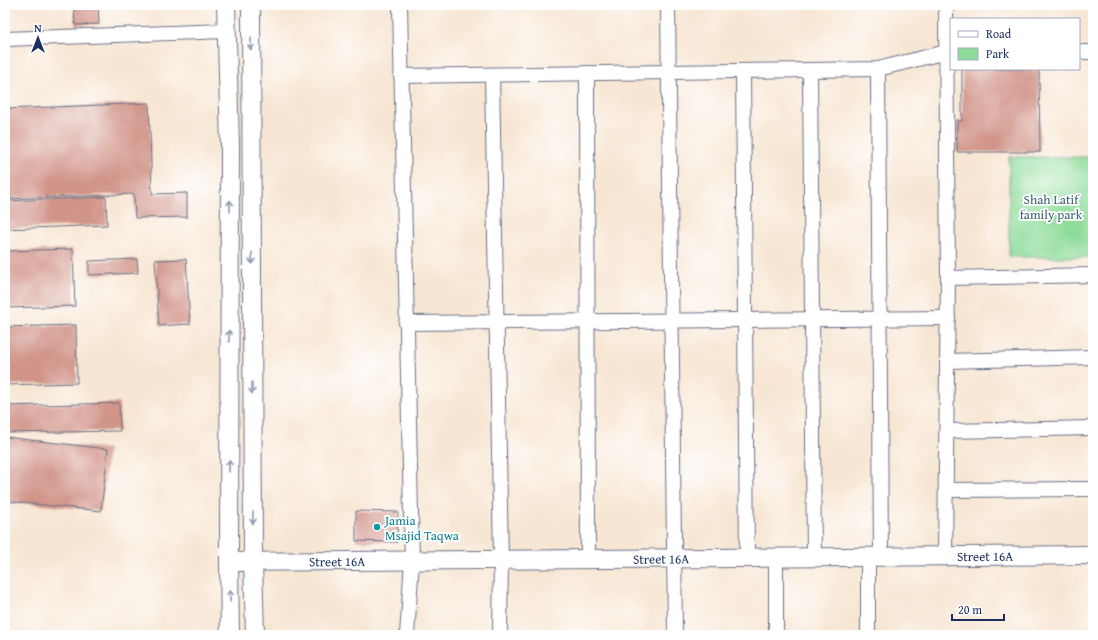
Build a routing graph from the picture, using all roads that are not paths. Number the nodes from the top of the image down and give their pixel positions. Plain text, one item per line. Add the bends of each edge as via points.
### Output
1 (226, 5) edge
2 (251, 5) edge
3 (400, 5) edge
4 (668, 5) edge
5 (946, 5) edge
6 (226, 31) junction
7 (5, 39) edge
8 (948, 52) edge
9 (1080, 52) edge
10 (1093, 52) edge
11 (878, 69) junction
12 (810, 70) junction
13 (743, 71) junction
14 (668, 72) junction
15 (587, 74) junction
16 (492, 75) junction
17 (401, 76) junction
18 (230, 145) junction
19 (251, 147) junction
20 (1093, 275) edge
21 (948, 278) junction
22 (948, 318) junction
23 (812, 319) junction
24 (879, 319) junction
25 (671, 320) junction
26 (745, 320) junction
27 (587, 321) junction
28 (497, 322) junction
29 (406, 323) junction
30 (1093, 357) edge
31 (947, 361) junction
32 (1093, 428) edge
33 (947, 431) junction
34 (1093, 489) edge
35 (946, 490) junction
36 (1093, 555) edge
37 (945, 556) junction
38 (874, 557) junction
39 (747, 558) junction
40 (776, 558) junction
41 (814, 558) junction
42 (674, 559) junction
43 (502, 560) junction
44 (588, 560) junction
45 (412, 561) junction
46 (229, 562) junction
47 (253, 562) junction
48 (230, 635) edge
49 (255, 635) edge
50 (407, 635) edge
51 (500, 635) edge
52 (675, 635) edge
53 (776, 635) edge
54 (868, 635) edge

1 - 6 street
2 -> 19 street
3 - 17 street
4 - 14 street
5 - 8 street
6 - 7 street
6 - 18 street
8 - 11 street
8 - 21 street
9 - 10 street
11 - 12 street
11 - 24 street
12 - 13 street
12 - 23 street
13 - 14 street
13 - 26 street
14 - 15 street
14 - 25 street
15 - 16 street
15 - 27 street
16 - 17 street
16 - 28 street
17 - 29 street
18 - 19 street
46 -> 18 street
19 -> 47 street
20 - 21 street
21 - 22 street
22 - 24 street
22 - 31 street
23 - 24 street
23 - 26 street
23 - 41 street
24 - 38 street
25 - 26 street
25 - 27 street
25 - 42 street
26 - 39 street
27 - 28 street
27 - 44 street
28 - 29 street
28 - 43 street
29 - 45 street
30 - 31 street
31 - 33 street
32 - 33 street
33 - 35 street
34 - 35 street
35 - 37 street
36 - 37 street, Street 16A
37 - 38 street, Street 16A
38 - 41 street, Street 16A
38 - 54 street
39 - 40 street, Street 16A
39 - 42 street, Street 16A
40 - 41 street, Street 16A
40 - 53 street
42 - 44 street, Street 16A
42 - 52 street
43 - 44 street, Street 16A
43 - 45 street, Street 16A
43 - 51 street
45 - 47 street, Street 16A
45 - 50 street
46 - 47 street, Street 16A
48 -> 46 street
47 - 49 street

